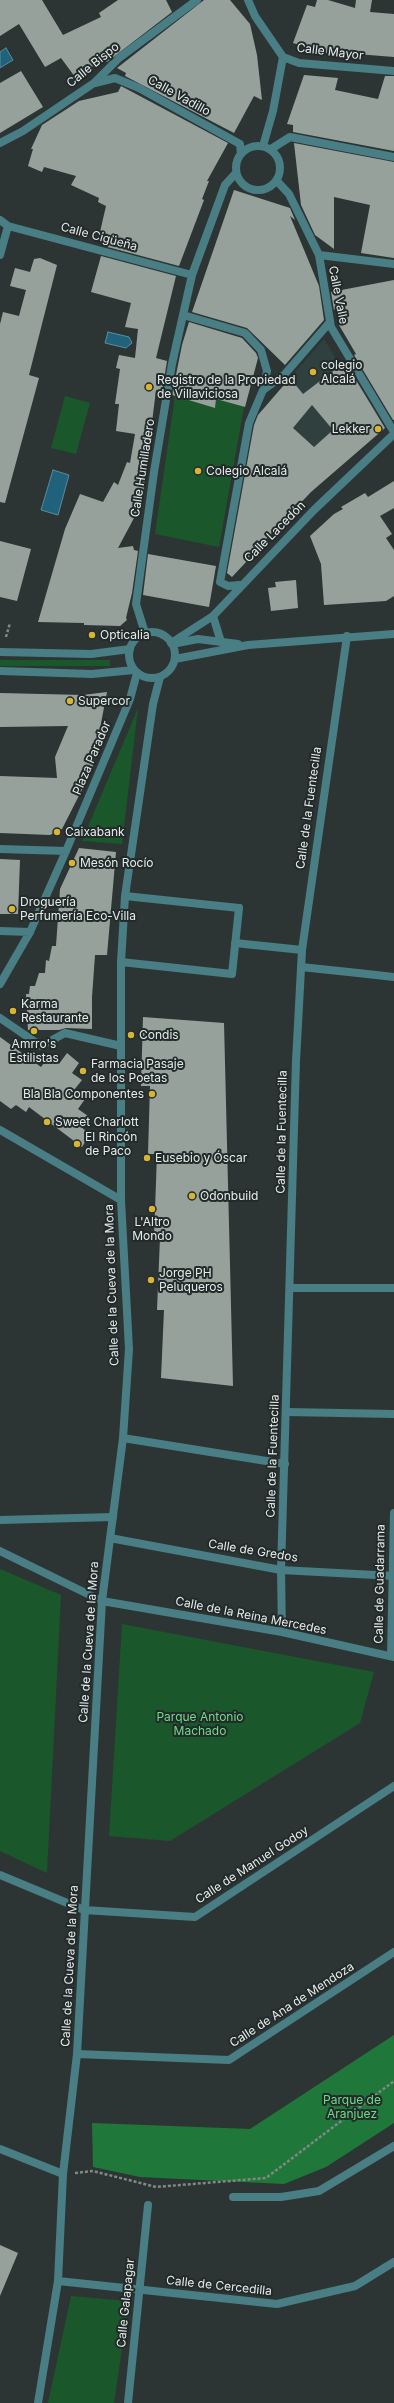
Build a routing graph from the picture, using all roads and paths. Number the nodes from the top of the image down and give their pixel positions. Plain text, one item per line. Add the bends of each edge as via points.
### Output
1 (197, 0) edge
2 (248, 0) edge
3 (283, 57) junction
4 (394, 71) edge
5 (94, 83) junction
6 (0, 143) edge
7 (267, 148) junction
8 (241, 154) junction
9 (394, 157) edge
10 (236, 173) junction
11 (277, 181) junction
12 (0, 220) edge
13 (8, 226) junction
14 (0, 255) edge
15 (319, 255) junction
16 (394, 264) edge
17 (192, 275) junction
18 (183, 315) junction
19 (330, 322) junction
20 (263, 390) junction
21 (394, 433) edge
22 (240, 585) junction
23 (213, 616) junction
24 (10, 623) dead end
25 (145, 633) junction
26 (394, 634) edge
27 (347, 636) junction
28 (6, 637) dead end
29 (221, 642) junction
30 (172, 643) junction
31 (248, 645) junction
32 (130, 649) junction
33 (3, 653) edge
34 (175, 659) junction
35 (0, 671) edge
36 (136, 672) junction
37 (160, 677) junction
38 (0, 849) edge
39 (66, 851) junction
40 (125, 896) junction
41 (0, 931) edge
42 (30, 932) junction
43 (236, 943) junction
44 (302, 950) junction
45 (121, 962) junction
46 (301, 967) junction
47 (394, 977) edge
48 (0, 984) edge
49 (0, 1018) edge
50 (121, 1046) junction
51 (0, 1130) edge
52 (121, 1200) junction
53 (290, 1288) junction
54 (394, 1288) edge
55 (286, 1412) junction
56 (394, 1414) edge
57 (123, 1438) junction
58 (285, 1464) junction
59 (394, 1513) edge
60 (113, 1517) junction
61 (0, 1520) edge
62 (110, 1538) junction
63 (0, 1551) edge
64 (281, 1570) junction
65 (393, 1576) edge
66 (102, 1601) junction
67 (282, 1632) junction
68 (392, 1657) edge
69 (394, 1786) edge
70 (0, 1875) edge
71 (84, 1910) junction
72 (394, 1952) edge
73 (77, 2054) junction
74 (394, 2081) edge
75 (394, 2146) edge
76 (0, 2149) edge
77 (63, 2174) junction
78 (233, 2197) dead end
79 (148, 2205) dead end
80 (394, 2262) edge
81 (58, 2282) junction
82 (139, 2290) junction
83 (38, 2403) edge
84 (128, 2403) edge

1 - 5 street, Calle Bispo via 119,58
2 - 3 street, Calle Mayor via 255,16
3 - 4 street, Calle Mayor via 298,63
3 - 7 street
5 - 6 street, Calle Bispo via 24,131
5 - 8 street, Calle Vadillo via 114,78 139,88 240,144
7 - 8 street via 253,146
7 - 9 street via 290,136
7 - 11 street via 278,158 281,169
8 - 10 street via 236,163
10 - 11 street via 243,184 254,190 268,188
10 - 17 street, Calle Humilladero via 225,185
11 - 15 street, Calle Valle via 289,194
12 - 13 street, Calle Cigüeña
13 - 14 street
13 - 17 street, Calle Cigüeña
15 - 16 street
15 - 19 street, Calle Valle
17 - 18 street, Calle Humilladero
18 - 20 street via 244,334 261,350 267,371
18 - 25 street, Calle Humilladero via 154,472 136,604
19 - 20 street via 284,375
19 - 21 street, Calle Valle
20 - 22 street via 249,422 220,582 228,586
21 - 22 street, Calle Lacedón
22 - 23 street, Calle Lacedón
23 - 29 street
23 - 30 street, Calle Lacedón
24 - 28 path
25 - 30 street via 155,632 165,636
25 - 32 street via 132,642
26 - 27 street
27 - 31 street
27 - 44 street, Calle de la Fuentecilla
29 - 30 street via 198,638
29 - 31 street
30 - 34 street
31 - 34 street
32 - 33 street via 91,654
32 - 36 street via 130,664
34 - 37 street via 167,673
35 - 36 street via 92,674
36 - 37 street via 152,678
36 - 39 street, Plaza Parador via 130,699
37 - 40 street, Calle de la Cueva de la Mora via 153,704
38 - 39 street
39 - 42 street, Plaza Parador
40 - 43 street via 239,908
40 - 45 street, Calle de la Cueva de la Mora
41 - 42 street
42 - 48 street, Plaza Parador
43 - 44 street
43 - 45 street via 232,974
44 - 46 street, Calle de la Fuentecilla
45 - 50 street, Calle de la Cueva de la Mora
46 - 47 street
46 - 53 street, Calle de la Fuentecilla
49 - 50 street via 41,1046 65,1033
50 - 52 street, Calle de la Cueva de la Mora
51 - 52 street
52 - 57 street, Calle de la Cueva de la Mora via 129,1349
53 - 54 street
53 - 55 street, Calle de la Fuentecilla
55 - 56 street
55 - 58 street, Calle de la Fuentecilla
57 - 58 street
57 - 60 street, Calle de la Cueva de la Mora
58 - 64 street, Calle de la Fuentecilla
59 - 65 street, Calle de Guadarrama
60 - 61 street
60 - 62 street, Calle de la Cueva de la Mora
62 - 64 street, Calle de Gredos
62 - 66 street, Calle de la Cueva de la Mora
63 - 66 street, Calle de la Reina Mercedes
64 - 65 street, Calle de Gredos
64 - 67 street, Calle de la Fuentecilla
65 - 68 street, Calle de Guadarrama
66 - 67 street, Calle de la Reina Mercedes
66 - 71 street, Calle de la Cueva de la Mora
67 - 68 street, Calle de la Reina Mercedes
69 - 71 street, Calle de Manuel Godoy via 195,1917
70 - 71 street, Calle de Manuel Godoy
71 - 73 street, Calle de la Cueva de la Mora
72 - 73 street, Calle de Ana de Mendoza via 229,2060
73 - 77 street, Calle de la Cueva de la Mora
74 - 77 path via 266,2178 156,2187 93,2171
75 - 78 street via 319,2191 281,2197
76 - 77 street
77 - 81 street, Calle de la Cueva de la Mora
79 - 82 street, Calle Galapagar
80 - 82 street, Calle de Cercedilla via 355,2286 277,2304
81 - 82 street, Calle de Cercedilla
81 - 83 street, Calle de la Cueva de la Mora
82 - 84 street, Calle Galapagar

